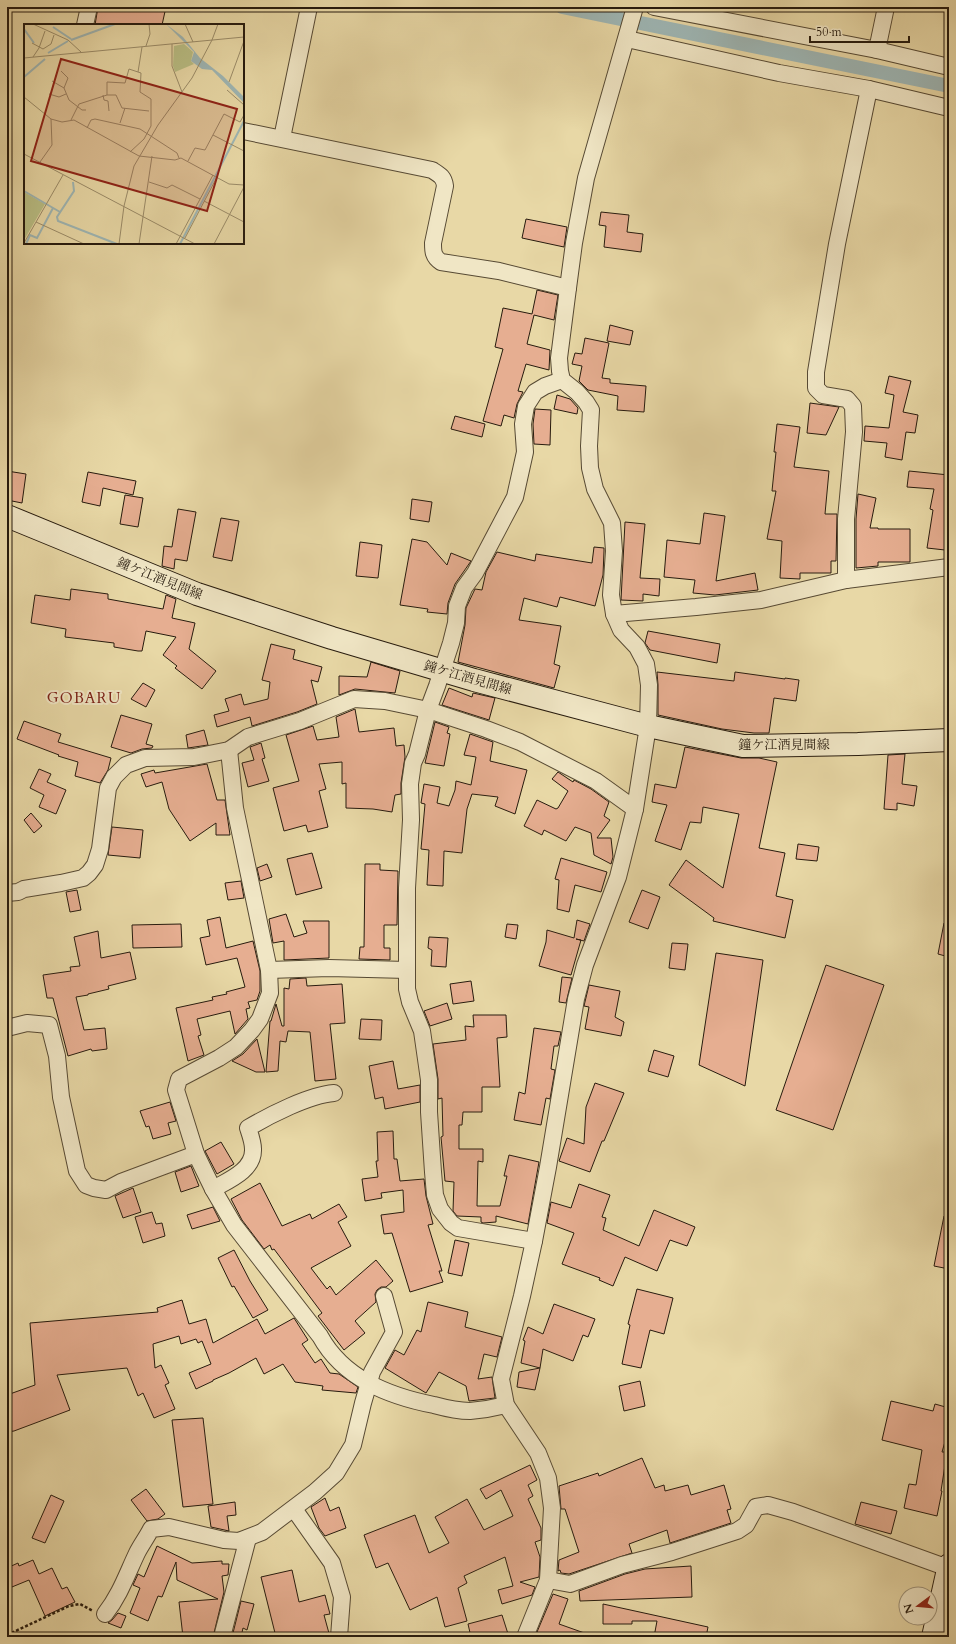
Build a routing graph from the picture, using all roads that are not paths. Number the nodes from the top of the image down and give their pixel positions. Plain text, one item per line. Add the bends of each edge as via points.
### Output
1 (89, 7) edge
2 (309, 7) edge
3 (654, 7) edge
4 (886, 7) edge
5 (631, 22) edge
6 (85, 24) edge
7 (877, 50) junction
8 (949, 67) edge
9 (868, 89) junction
10 (949, 108) edge
11 (244, 131) edge
12 (282, 138) junction
13 (568, 288) junction
14 (562, 380) junction
15 (7, 516) edge
16 (949, 567) edge
17 (846, 580) junction
18 (614, 614) junction
19 (443, 669) junction
20 (428, 710) junction
21 (648, 726) junction
22 (949, 740) edge
23 (229, 750) junction
24 (636, 809) junction
25 (7, 893) edge
26 (269, 970) junction
27 (407, 970) junction
28 (7, 1028) edge
29 (334, 1094) dead end
30 (196, 1154) junction
31 (213, 1189) junction
32 (534, 1241) junction
33 (384, 1296) dead end
34 (369, 1384) junction
35 (506, 1405) junction
36 (294, 1509) junction
37 (248, 1538) junction
38 (949, 1566) edge
39 (548, 1580) junction
40 (105, 1614) road end
41 (222, 1637) edge
42 (339, 1637) edge
43 (525, 1637) edge
44 (933, 1637) edge

1 - 6 street
2 - 12 street
3 - 7 street
4 - 7 street
5 - 9 street via 779,73
5 - 13 street via 586,178
7 - 8 street
9 - 10 street
9 - 17 street via 837,244 816,372 816,388 823,395 846,399 853,406 854,432 846,519
11 - 12 street
12 - 13 street via 432,170 441,175 445,186 433,243 434,255 441,262 499,271
13 - 14 street via 559,358
14 - 18 street via 577,392 591,410 590,468 595,489 612,523 614,551 611,595
14 - 19 street via 535,392 526,406 523,424 525,452 515,497 475,573 464,588 457,606 456,623
15 - 19 main road, 鐘ケ江酒見間線 via 197,594 332,638
16 - 17 street
17 - 18 street via 761,600
18 - 21 street via 621,630 637,647 646,664 650,684
19 - 20 street
19 - 21 main road, 鐘ケ江酒見間線 via 474,680
20 - 23 street via 385,701 354,699 300,721 248,737
20 - 24 street via 520,742 596,781
20 - 27 street via 413,763 410,784
21 - 22 main road, 鐘ケ江酒見間線 via 743,746
21 - 24 street
23 - 25 street via 194,757 145,758 126,765 114,777 108,788 100,849 95,865 89,873 83,878
23 - 26 street via 235,808
24 - 32 street via 618,877 585,965 576,999
26 - 27 street
26 - 30 street via 270,993 260,1019 252,1030 236,1047 179,1080 176,1090
27 - 32 street via 407,989 422,1031 429,1080 435,1195 440,1209 458,1228
28 - 30 street via 27,1023 49,1025 57,1056 61,1097 77,1171 86,1185 106,1190
29 - 31 street via 326,1094 280,1111 248,1128 254,1147 247,1166 235,1177
30 - 31 street
31 - 34 street via 234,1225 325,1345 347,1370
32 - 35 street via 500,1379
33 - 34 street via 394,1332 372,1372
34 - 35 street via 412,1401 450,1409 469,1411
34 - 36 street via 354,1445 336,1473
35 - 39 street via 538,1453 548,1478 552,1508
36 - 37 street via 262,1532
36 - 42 street via 332,1563 342,1597
37 - 40 street via 239,1541 224,1540 170,1527 151,1529 137,1552 116,1599
37 - 41 street
38 - 39 street via 768,1505 756,1507 746,1525 737,1531 622,1565 570,1584
38 - 44 main road
39 - 43 street

